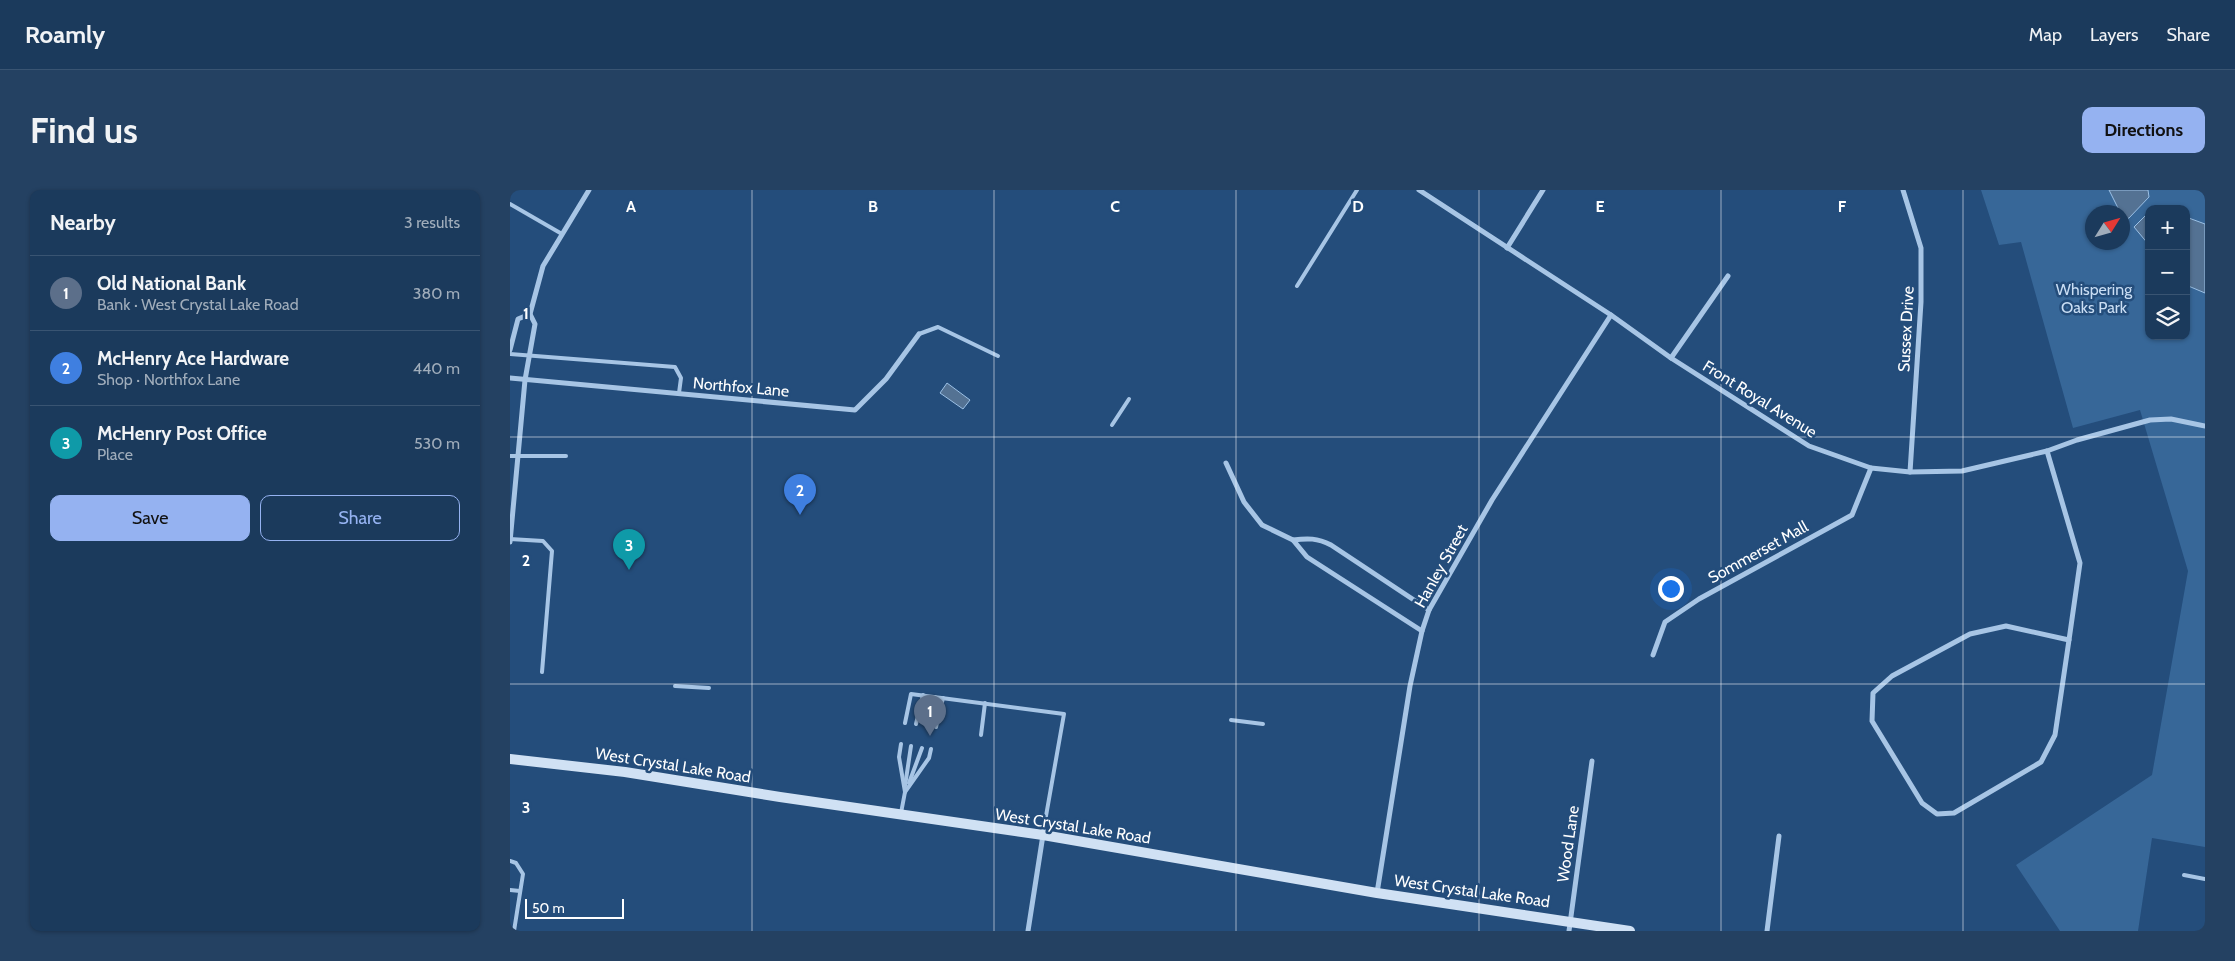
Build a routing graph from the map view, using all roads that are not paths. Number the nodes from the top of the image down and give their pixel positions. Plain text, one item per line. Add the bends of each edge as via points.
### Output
1 (589, 190) edge
2 (1358, 190) edge
3 (1419, 190) edge
4 (1543, 190) edge
5 (1903, 190) edge
6 (510, 204) edge
7 (562, 234) junction
8 (1507, 248) junction
9 (1728, 276) dead end
10 (1297, 286) dead end
11 (530, 314) junction
12 (1611, 315) junction
13 (919, 334) joint
14 (510, 352) edge
15 (529, 356) junction
16 (998, 356) dead end
17 (1671, 358) junction
18 (510, 378) edge
19 (525, 380) junction
20 (679, 393) junction
21 (1129, 399) dead end
22 (1112, 426) dead end
23 (2205, 426) edge
24 (2047, 451) junction
25 (510, 456) edge
26 (518, 456) junction
27 (566, 456) dead end
28 (1226, 463) dead end
29 (1871, 468) junction
30 (1910, 472) junction
31 (510, 540) edge
32 (1293, 540) junction
33 (1429, 610) junction
34 (1422, 631) junction
35 (2069, 640) junction
36 (1653, 655) dead end
37 (542, 672) dead end
38 (675, 686) dead end
39 (709, 688) dead end
40 (923, 695) junction
41 (935, 697) junction
42 (943, 698) junction
43 (984, 703) junction
44 (1231, 720) dead end
45 (905, 723) dead end
46 (916, 724) dead end
47 (1263, 724) dead end
48 (928, 725) dead end
49 (936, 726) dead end
50 (981, 735) dead end
51 (901, 744) dead end
52 (911, 746) dead end
53 (922, 748) dead end
54 (931, 749) dead end
55 (510, 758) edge
56 (1592, 761) dead end
57 (905, 792) junction
58 (901, 814) junction
59 (1043, 835) junction
60 (1779, 836) dead end
61 (510, 861) edge
62 (2184, 874) dead end
63 (2205, 879) edge
64 (510, 890) edge
65 (520, 891) junction
66 (1377, 893) junction
67 (510, 918) edge
68 (516, 919) junction
69 (1570, 926) edge
70 (514, 931) edge
71 (1028, 931) edge
72 (1630, 931) edge
73 (1767, 931) edge

1 - 7 street
2 - 10 lane
3 - 8 street, Front Royal Avenue
4 - 8 street
5 - 30 street, Sussex Drive via 1921,248 1921,302
6 - 7 lane
7 - 11 street via 543,266
8 - 12 street, Front Royal Avenue
9 - 17 street
11 - 14 street via 518,319
11 - 15 street via 535,324
12 - 17 street, Front Royal Avenue
12 - 33 street, Hanley Street via 1492,500
13 - 16 lane via 938,327
13 - 20 street, Northfox Lane via 886,378 855,410
14 - 15 lane
15 - 19 street
15 - 20 lane via 675,367 681,378
17 - 29 street, Front Royal Avenue via 1809,446
18 - 19 street, Northfox Lane
19 - 20 street, Northfox Lane
19 - 26 street
21 - 22 lane
23 - 24 street, Front Royal Avenue via 2171,419 2150,420
24 - 30 street, Front Royal Avenue via 1962,471
24 - 35 street via 2080,562
25 - 26 lane
26 - 27 lane
26 - 31 street
28 - 32 street via 1244,502 1262,525
29 - 30 street, Front Royal Avenue
29 - 36 street, Sommerset Mall via 1852,515 1699,599 1665,622
31 - 37 lane via 542,541 552,551
32 - 33 street via 1319,539 1331,545
32 - 34 street via 1307,557
33 - 34 street, Hanley Street
34 - 66 street, Hanley Street via 1410,686
35 - 35 street via 2055,736 2041,762 1954,813 1937,814 1922,803 1872,722 1873,693 1892,676 1970,634 2006,626
38 - 39 lane
40 - 41 lane
40 - 45 lane via 911,694
40 - 46 lane
41 - 42 lane
41 - 48 lane
42 - 43 lane
42 - 49 lane
43 - 50 lane
43 - 59 lane via 1064,714
44 - 47 lane
51 - 57 lane via 899,757
52 - 57 lane
53 - 57 lane
54 - 57 lane
55 - 58 street, West Crystal Lake Road
56 - 69 street, Wood Lane
57 - 58 lane
58 - 59 street, West Crystal Lake Road
59 - 66 street, West Crystal Lake Road
59 - 71 street
60 - 73 street
61 - 65 lane via 516,862 523,874
62 - 63 lane
64 - 65 lane
65 - 68 lane
66 - 69 street, West Crystal Lake Road
67 - 68 lane
68 - 70 lane
69 - 72 street, West Crystal Lake Road

